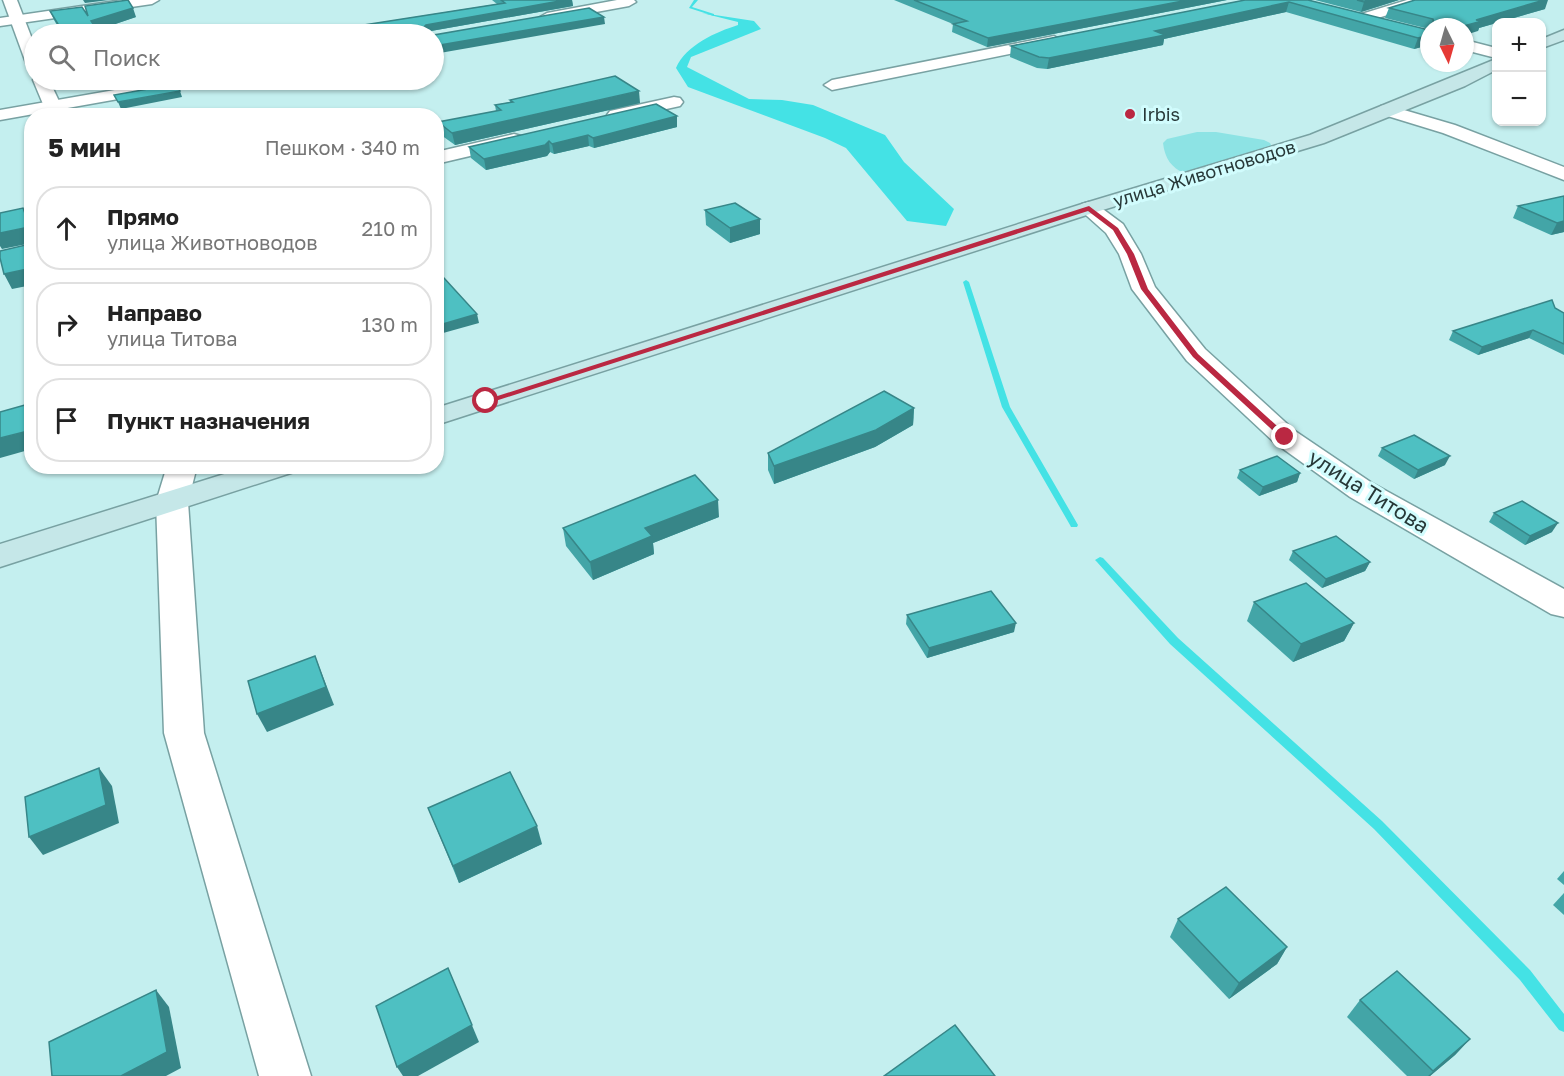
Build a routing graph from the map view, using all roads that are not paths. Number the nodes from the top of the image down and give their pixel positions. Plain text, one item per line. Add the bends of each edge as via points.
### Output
1 (10, 0) edge
2 (152, 0) edge
3 (1421, 0) edge
4 (629, 2) dead end
5 (18, 19) junction
6 (537, 19) edge
7 (0, 22) edge
8 (1383, 24) edge
9 (24, 36) edge
10 (1562, 36) edge
11 (1063, 39) edge
12 (1546, 42) edge
13 (1474, 47) edge
14 (1492, 52) edge
15 (1492, 66) edge
16 (832, 85) dead end
17 (45, 90) edge
18 (151, 90) edge
19 (674, 102) dead end
20 (53, 108) edge
21 (68, 108) edge
22 (1387, 110) junction
23 (24, 113) edge
24 (0, 114) edge
25 (595, 120) edge
26 (527, 136) edge
27 (444, 156) edge
28 (1564, 174) edge
29 (1089, 208) junction
30 (444, 414) edge
31 (235, 474) edge
32 (177, 484) edge
33 (0, 556) edge
34 (1564, 605) edge
35 (285, 1076) edge

1 - 5 street
2 - 5 street
3 - 8 street via 1354,17
4 - 6 street
5 - 7 street
5 - 9 street
10 - 12 main road
11 - 16 street
13 - 14 street
15 - 22 main road, улица Животноводов
17 - 20 street
18 - 21 street
19 - 25 street
22 - 28 street via 1449,129
22 - 29 main road, улица Животноводов via 1317,139
23 - 24 street
26 - 27 street
29 - 30 main road, улица Животноводов
29 - 34 street, улица Титова via 1115,229 1144,289 1196,355 1285,437 1361,490
31 - 32 main road
32 - 33 main road
32 - 35 street via 184,733

